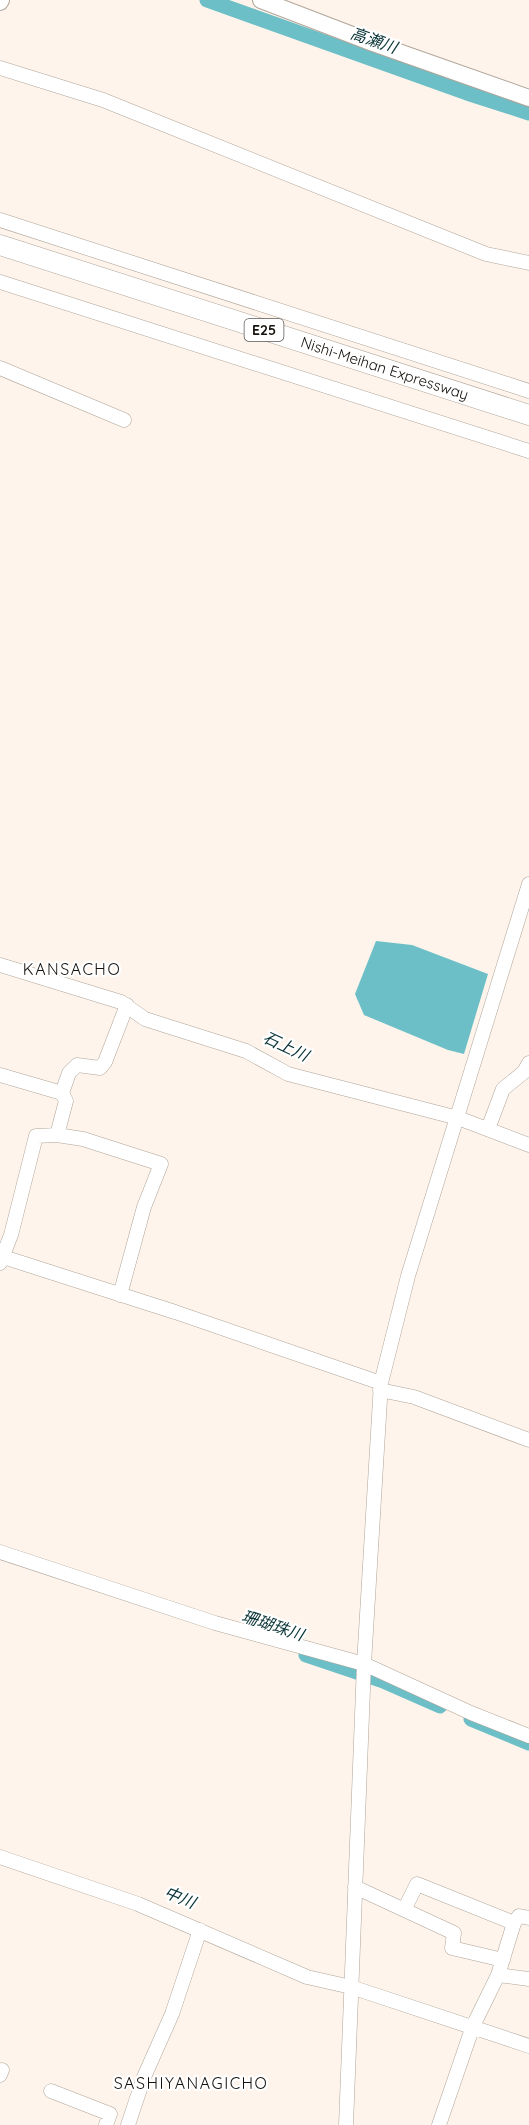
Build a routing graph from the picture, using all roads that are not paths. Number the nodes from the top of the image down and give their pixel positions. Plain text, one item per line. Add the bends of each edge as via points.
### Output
1 (261, 0) edge
2 (0, 68) edge
3 (529, 98) edge
4 (0, 220) edge
5 (0, 244) edge
6 (0, 257) edge
7 (529, 263) edge
8 (0, 282) edge
9 (0, 368) edge
10 (529, 391) edge
11 (529, 415) edge
12 (124, 420) dead end
13 (529, 427) edge
14 (529, 451) edge
15 (529, 884) edge
16 (0, 965) edge
17 (131, 1010) junction
18 (529, 1063) edge
19 (0, 1075) edge
20 (62, 1093) junction
21 (458, 1118) junction
22 (488, 1129) junction
23 (57, 1135) junction
24 (529, 1145) edge
25 (1, 1259) edge
26 (120, 1295) junction
27 (381, 1386) junction
28 (529, 1440) edge
29 (0, 1552) edge
30 (364, 1664) junction
31 (529, 1736) edge
32 (0, 1857) edge
33 (355, 1887) junction
34 (405, 1908) junction
35 (529, 1918) edge
36 (514, 1923) junction
37 (200, 1930) junction
38 (503, 1960) junction
39 (498, 1975) junction
40 (529, 1978) edge
41 (351, 1987) junction
42 (473, 2026) junction
43 (529, 2046) edge
44 (51, 2091) dead end
45 (106, 2125) edge
46 (128, 2125) edge
47 (346, 2125) edge
48 (439, 2125) edge

1 - 3 main road
2 - 7 street via 103,100 486,254
4 - 10 street
5 - 11 highway, Nishi-Meihan Expressway / E25
6 - 13 highway, Nishi-Meihan Expressway / E25
8 - 14 street
9 - 12 street
15 - 21 street
16 - 17 street
17 - 20 street via 105,1062 100,1068 77,1065 69,1073
17 - 21 street via 246,1051 288,1074
18 - 22 street via 503,1089
19 - 20 street
20 - 23 street via 66,1101
21 - 22 street
21 - 27 street via 408,1276
22 - 24 street
23 - 25 street via 36,1136
23 - 26 street via 105,1144 161,1164 144,1207
25 - 26 street
26 - 27 street
27 - 28 street
27 - 30 street
29 - 30 street via 215,1623
30 - 31 street
30 - 33 street
32 - 37 street via 138,1904
33 - 34 street
33 - 41 street
34 - 36 street via 417,1884
34 - 38 street via 454,1933 453,1948
35 - 36 street via 519,1916
36 - 38 street
37 - 41 street via 307,1977
37 - 46 street
38 - 39 street
39 - 40 street
39 - 42 street
41 - 42 street
41 - 47 street
42 - 43 street
42 - 48 street
44 - 45 street via 110,2114

